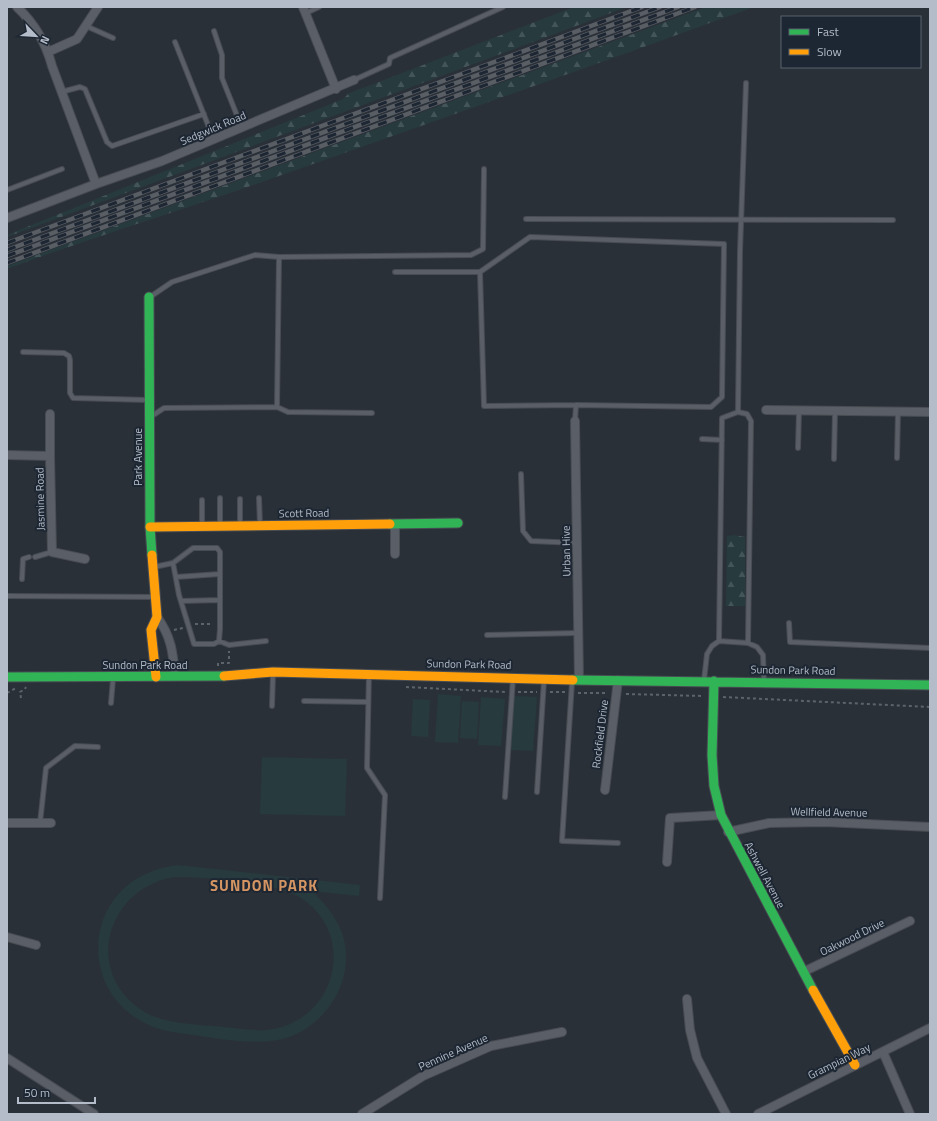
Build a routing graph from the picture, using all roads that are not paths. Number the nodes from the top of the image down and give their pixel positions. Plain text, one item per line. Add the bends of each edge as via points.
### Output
1 (17, 7) edge
2 (98, 7) edge
3 (319, 7) edge
4 (503, 7) edge
5 (304, 10) edge
6 (86, 26) junction
7 (214, 31) dead end
8 (113, 38) dead end
9 (175, 42) dead end
10 (48, 52) junction
11 (354, 80) joint
12 (746, 83) dead end
13 (336, 89) junction
14 (61, 92) junction
15 (204, 114) junction
16 (242, 128) junction
17 (214, 140) junction
18 (62, 168) dead end
19 (484, 169) dead end
20 (96, 184) junction
21 (7, 190) edge
22 (7, 218) edge
23 (526, 219) dead end
24 (741, 220) junction
25 (893, 220) dead end
26 (279, 257) junction
27 (395, 272) dead end
28 (480, 272) junction
29 (149, 297) joint
30 (23, 352) dead end
31 (150, 400) junction
32 (576, 406) junction
33 (277, 407) junction
34 (766, 410) dead end
35 (799, 411) junction
36 (835, 411) junction
37 (738, 412) junction
38 (898, 412) junction
39 (930, 412) edge
40 (372, 413) dead end
41 (50, 414) dead end
42 (150, 417) junction
43 (575, 421) joint
44 (702, 439) dead end
45 (722, 440) junction
46 (798, 448) dead end
47 (7, 455) edge
48 (50, 456) junction
49 (897, 458) dead end
50 (834, 459) dead end
51 (521, 474) dead end
52 (220, 498) dead end
53 (259, 498) dead end
54 (240, 499) dead end
55 (202, 500) dead end
56 (458, 523) dead end
57 (396, 524) junction
58 (260, 525) junction
59 (202, 526) junction
60 (220, 526) junction
61 (240, 526) junction
62 (150, 527) junction
63 (577, 543) junction
64 (52, 552) junction
65 (395, 554) dead end
66 (29, 557) dead end
67 (35, 557) dead end
68 (85, 559) dead end
69 (173, 563) junction
70 (154, 567) junction
71 (220, 574) junction
72 (176, 577) junction
73 (22, 579) dead end
74 (7, 596) edge
75 (156, 597) junction
76 (220, 600) junction
77 (181, 601) junction
78 (157, 617) junction
79 (790, 623) dead end
80 (578, 634) junction
81 (487, 635) dead end
82 (218, 641) junction
83 (266, 641) dead end
84 (719, 641) junction
85 (748, 643) junction
86 (930, 648) edge
87 (273, 672) junction
88 (369, 674) junction
89 (175, 676) junction
90 (513, 676) junction
91 (7, 677) edge
92 (113, 677) junction
93 (156, 677) junction
94 (544, 678) junction
95 (575, 680) junction
96 (618, 680) junction
97 (709, 681) junction
98 (764, 682) junction
99 (930, 686) edge
100 (304, 701) dead end
101 (368, 702) junction
102 (111, 703) dead end
103 (272, 706) dead end
104 (98, 747) dead end
105 (605, 790) dead end
106 (537, 792) dead end
107 (505, 797) dead end
108 (721, 815) junction
109 (7, 823) edge
110 (40, 823) junction
111 (51, 823) dead end
112 (930, 827) edge
113 (728, 832) junction
114 (618, 844) dead end
115 (667, 862) dead end
116 (380, 898) dead end
117 (910, 921) dead end
118 (7, 937) edge
119 (36, 945) dead end
120 (803, 972) junction
121 (687, 999) dead end
122 (930, 1028) edge
123 (562, 1032) dead end
124 (882, 1052) junction
125 (7, 1058) edge
126 (855, 1065) junction
127 (94, 1114) edge
128 (362, 1114) edge
129 (726, 1114) edge
130 (758, 1114) edge
131 (910, 1114) edge

1 - 10 street via 30,20
2 - 6 street
3 - 5 lane
4 - 11 lane via 390,58 389,64
5 - 13 street
6 - 8 lane
6 - 10 street via 76,39
7 - 16 lane via 222,55 222,78
9 - 15 lane
10 - 14 street
11 - 13 street, Sedgwick Road
12 - 24 lane
13 - 16 street, Sedgwick Road
14 - 15 lane via 80,87 85,89 107,142 112,146
14 - 20 street
15 - 17 lane
16 - 17 street, Sedgwick Road
17 - 20 street, Sedgwick Road
18 - 21 lane
19 - 26 lane via 483,249 471,256
20 - 22 street, Sedgwick Road
23 - 24 lane
24 - 25 lane
24 - 37 lane
26 - 29 lane via 255,255 172,282
26 - 33 lane
27 - 28 lane
28 - 32 lane via 484,406
28 - 32 lane via 530,237 724,244 722,397 711,407
29 - 31 street, Park Avenue
30 - 31 lane via 64,353 69,356 70,393 73,398
31 - 42 street, Park Avenue
32 - 43 lane
33 - 40 lane via 288,412
33 - 42 lane via 164,408
34 - 35 street
35 - 36 street
35 - 46 lane
36 - 38 street
36 - 50 lane
37 - 45 lane via 722,418
37 - 85 lane via 747,414 751,421
38 - 39 street
38 - 49 lane
41 - 48 street
42 - 62 street, Park Avenue
43 - 63 street, Urban Hive
44 - 45 lane
45 - 84 lane
47 - 48 street, Jasmine Road
48 - 64 street, Jasmine Road
51 - 63 lane via 522,531 526,537 531,542
52 - 60 lane
53 - 58 lane
54 - 61 lane
55 - 59 lane
56 - 57 street, Scott Road
57 - 58 street, Scott Road
57 - 65 street
58 - 61 street, Scott Road
59 - 60 street, Scott Road
59 - 62 street, Scott Road
60 - 61 street, Scott Road
62 - 70 street, Park Avenue
63 - 80 street, Urban Hive
64 - 67 lane
64 - 68 street
66 - 73 lane via 23,559
69 - 70 lane
69 - 71 lane via 194,548 218,548
69 - 72 lane
70 - 75 street, Park Avenue
71 - 72 lane
71 - 76 lane
72 - 77 lane
74 - 75 lane
75 - 78 street, Park Avenue
76 - 77 lane
76 - 82 lane
77 - 82 lane via 194,644 214,644
78 - 89 street via 167,630
78 - 93 street, Park Avenue via 151,630
79 - 86 lane via 790,642
80 - 81 lane
80 - 95 street, Urban Hive
82 - 83 lane via 229,645
84 - 85 lane
84 - 97 lane via 707,654
85 - 98 lane via 763,655
87 - 88 street, Sundon Park Road
87 - 89 street, Sundon Park Road via 219,677
87 - 103 lane
88 - 90 street, Sundon Park Road
88 - 101 lane
89 - 93 street, Sundon Park Road
90 - 94 street, Sundon Park Road
90 - 107 lane
91 - 92 street, Sundon Park Road
92 - 93 street, Sundon Park Road
92 - 102 lane
94 - 95 street, Sundon Park Road
94 - 106 lane
95 - 96 street, Sundon Park Road
95 - 114 lane via 562,841
96 - 97 street, Sundon Park Road
96 - 105 street, Rockfield Drive
97 - 98 street, Sundon Park Road
97 - 108 street, Ashwell Avenue via 713,696 714,786
98 - 99 street, Sundon Park Road
100 - 101 lane
101 - 116 lane via 367,768 385,795
104 - 110 lane via 75,746 46,768
108 - 113 street, Ashwell Avenue
108 - 115 street via 670,818
109 - 110 street
110 - 111 street
112 - 113 street, Wellfield Avenue via 776,822
113 - 120 street, Ashwell Avenue
117 - 120 street, Oakwood Drive
118 - 119 street
120 - 126 street, Ashwell Avenue
121 - 129 street via 690,1030 697,1058
122 - 124 street, Grampian Way
123 - 128 street, Pennine Avenue via 491,1046 423,1076
124 - 126 street, Grampian Way
124 - 131 street
125 - 127 street
126 - 130 street, Grampian Way

